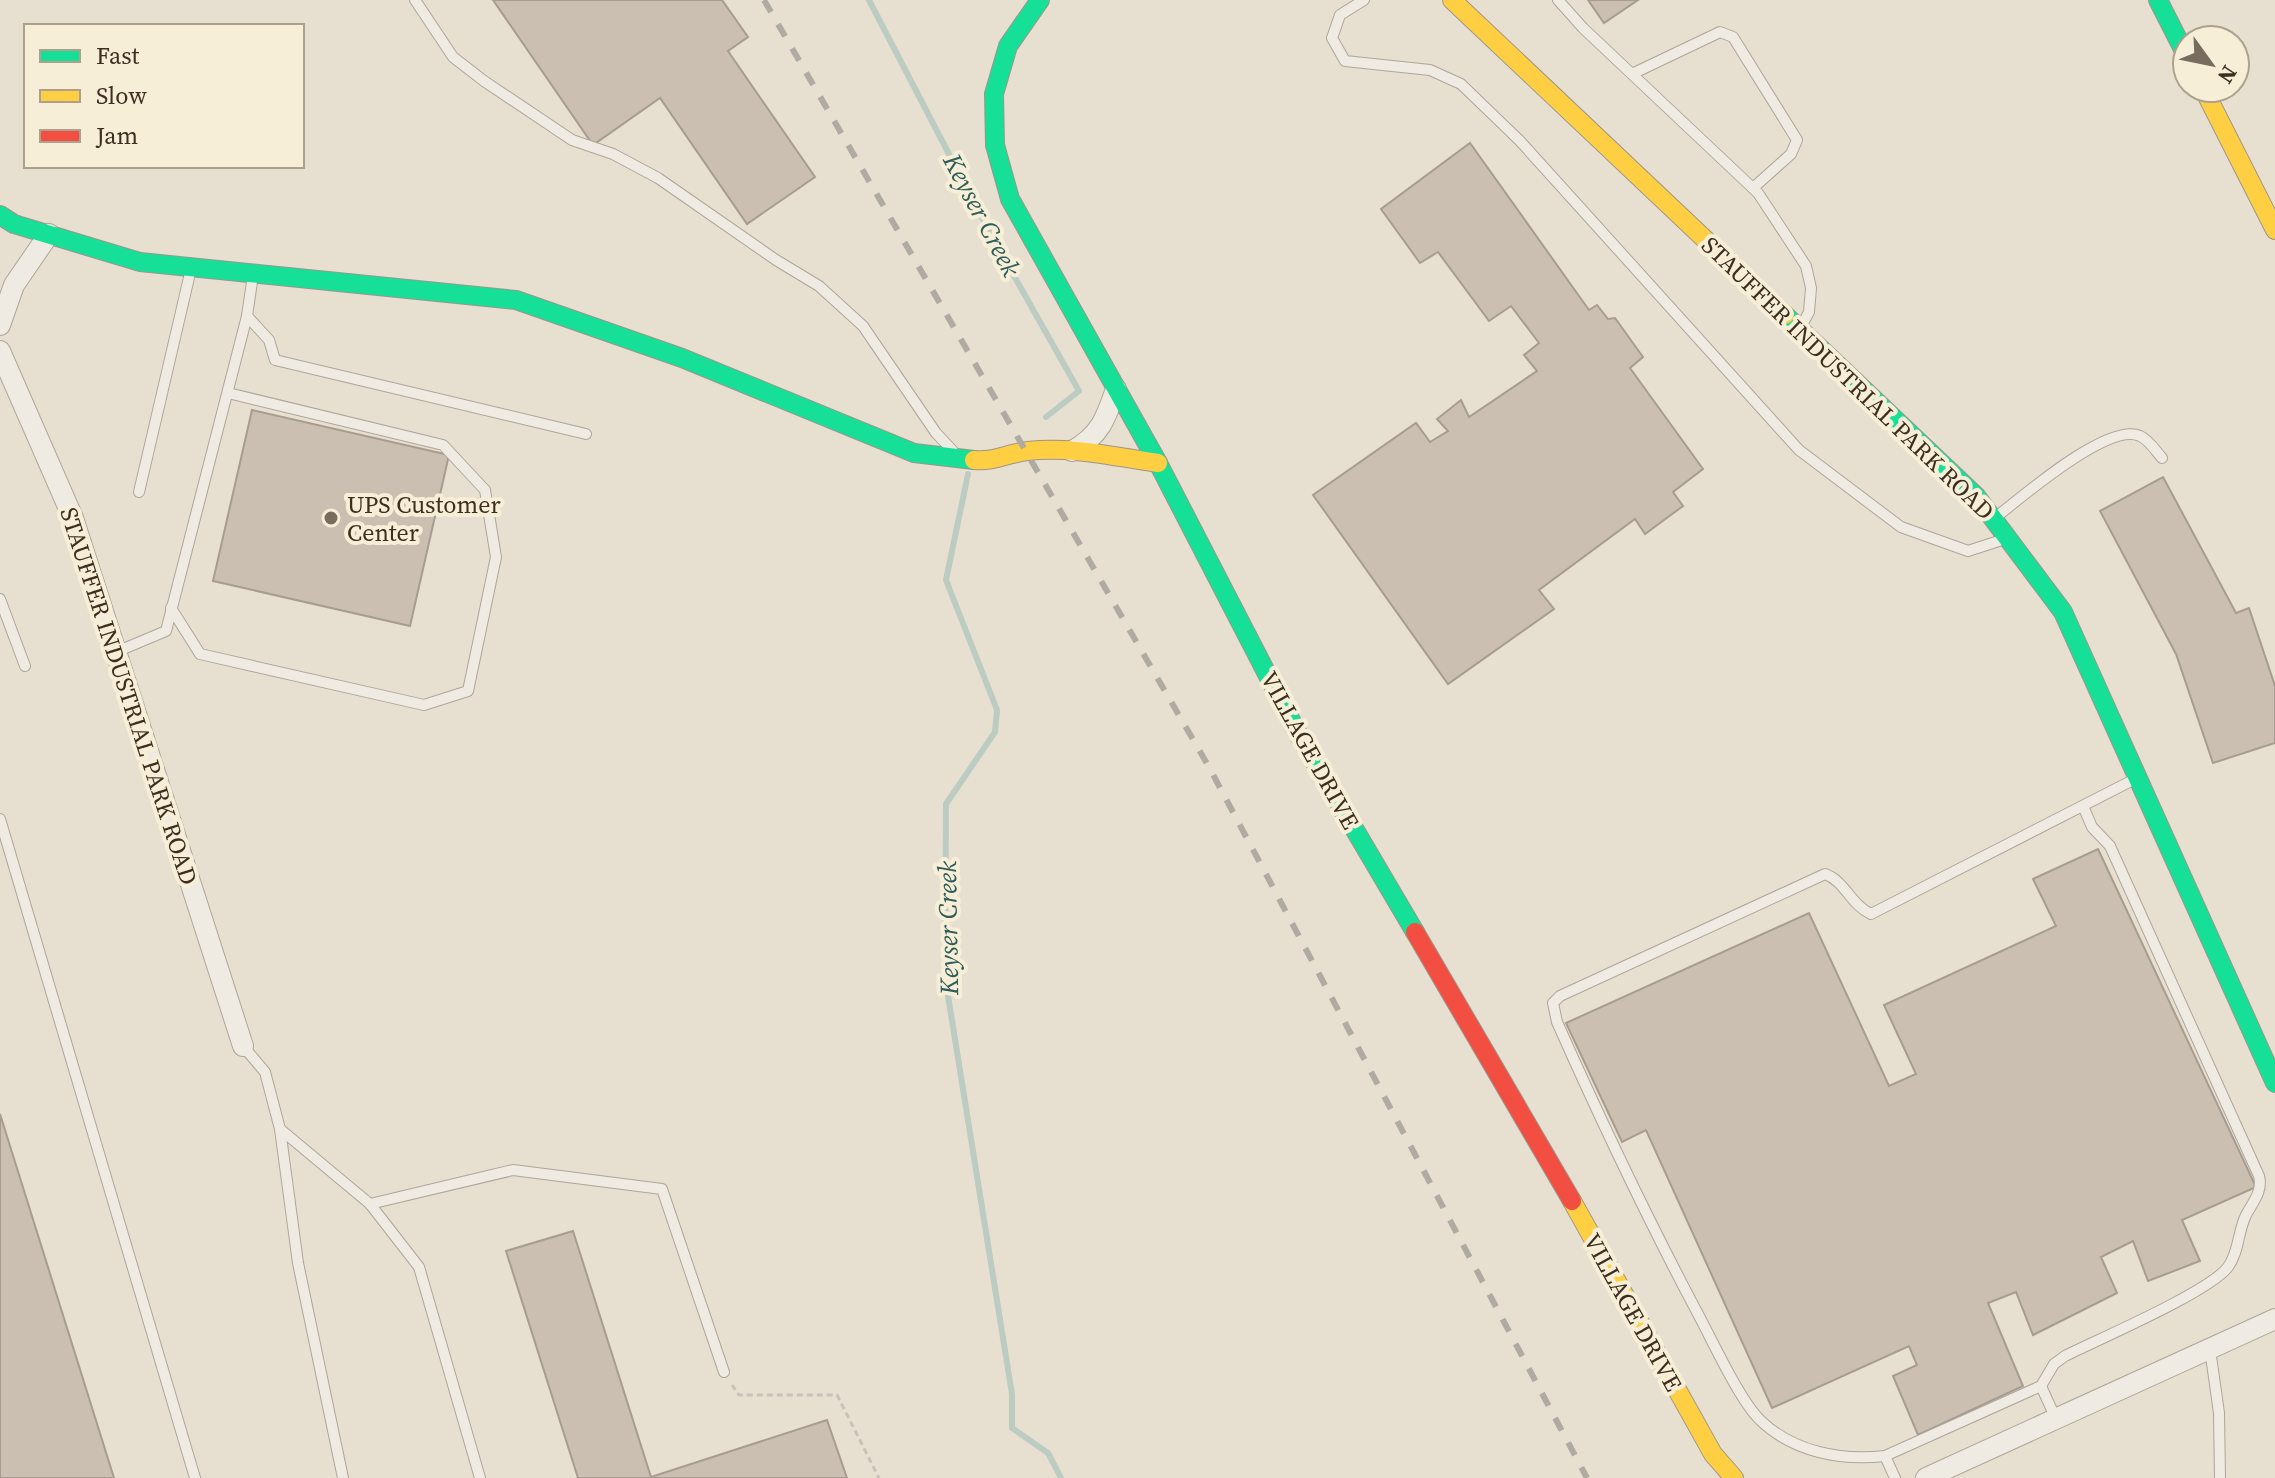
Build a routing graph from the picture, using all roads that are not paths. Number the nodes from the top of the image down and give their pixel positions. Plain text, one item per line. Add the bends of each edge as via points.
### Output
1 (415, 0) edge
2 (1040, 0) edge
3 (1364, 0) edge
4 (1452, 0) edge
5 (1558, 0) edge
6 (2158, 0) edge
7 (2171, 26) edge
8 (1634, 73) junction
9 (2211, 104) edge
10 (1753, 188) junction
11 (0, 215) edge
12 (2275, 230) edge
13 (49, 234) junction
14 (191, 267) junction
15 (253, 273) junction
16 (247, 316) junction
17 (0, 325) edge
18 (1800, 329) junction
19 (0, 351) edge
20 (1116, 389) junction
21 (228, 393) junction
22 (586, 434) dead end
23 (1072, 451) junction
24 (960, 458) junction
25 (2162, 458) dead end
26 (1158, 463) junction
27 (139, 492) dead end
28 (1994, 518) junction
29 (2010, 538) junction
30 (0, 599) edge
31 (171, 608) junction
32 (116, 652) junction
33 (25, 666) dead end
34 (2139, 777) junction
35 (2083, 806) junction
36 (0, 819) edge
37 (243, 1046) joint
38 (2275, 1083) edge
39 (280, 1129) junction
40 (370, 1204) junction
41 (2275, 1319) edge
42 (2210, 1349) junction
43 (724, 1372) road end
44 (2041, 1386) junction
45 (2056, 1419) junction
46 (1885, 1456) junction
47 (1959, 1471) edge
48 (195, 1478) edge
49 (343, 1478) edge
50 (480, 1478) edge
51 (1734, 1478) edge
52 (1895, 1478) edge
53 (1926, 1478) edge
54 (2220, 1478) edge

1 - 24 lane via 453,57 484,81 572,140 658,178 836,299 863,326 936,433
2 - 20 street, VILLAGE DRIVE via 1026,15 997,70 991,132 995,156 1010,199
3 - 29 lane via 1340,15 1332,38 1345,61 1430,70 1461,84 1520,141 1799,450 1901,527 1968,551
4 - 18 street, STAUFFER INDUSTRIAL PARK ROAD
5 - 8 lane
6 - 7 street
8 - 10 lane
8 - 10 lane via 1701,38 1720,32 1733,37 1797,140 1791,154
9 - 12 street
10 - 18 lane via 1806,266 1809,312
11 - 13 street
13 - 14 street via 140,262
13 - 17 street via 14,285
14 - 15 street
14 - 27 lane
15 - 16 lane
15 - 24 street via 516,300 682,358 914,453
16 - 21 lane
16 - 22 lane via 269,340 275,360
18 - 28 street, STAUFFER INDUSTRIAL PARK ROAD
19 - 32 street, STAUFFER INDUSTRIAL PARK ROAD via 73,518
20 - 23 street via 1102,428
20 - 26 street, VILLAGE DRIVE
21 - 31 lane
21 - 31 lane via 443,445 485,490 496,557 468,691 424,705 200,654
23 - 24 street via 1026,451 992,462
23 - 26 street
25 - 28 lane via 2141,436 2124,433 2090,448
26 - 51 street, VILLAGE DRIVE via 1296,730 1561,1181 1713,1454
28 - 29 street, STAUFFER INDUSTRIAL PARK ROAD
29 - 34 street, STAUFFER INDUSTRIAL PARK ROAD via 2063,612
30 - 33 lane
31 - 32 lane via 166,631
32 - 37 street, STAUFFER INDUSTRIAL PARK ROAD
34 - 35 lane
34 - 38 street, STAUFFER INDUSTRIAL PARK ROAD
35 - 44 lane via 2092,827 2110,846 2261,1184 2227,1269 2186,1296 2065,1356 2046,1373
35 - 46 lane via 1871,914 1857,907 1836,878 1825,874 1553,1003 1616,1155 1757,1418 1777,1434 1826,1455
36 - 48 lane
37 - 39 lane via 265,1072
39 - 40 lane
39 - 49 lane via 298,1263
40 - 43 lane via 513,1170 662,1189
40 - 50 lane via 419,1267
41 - 42 street
42 - 45 street
42 - 54 lane via 2219,1413
44 - 45 lane
44 - 46 lane
45 - 47 street
46 - 52 lane
47 - 53 street

